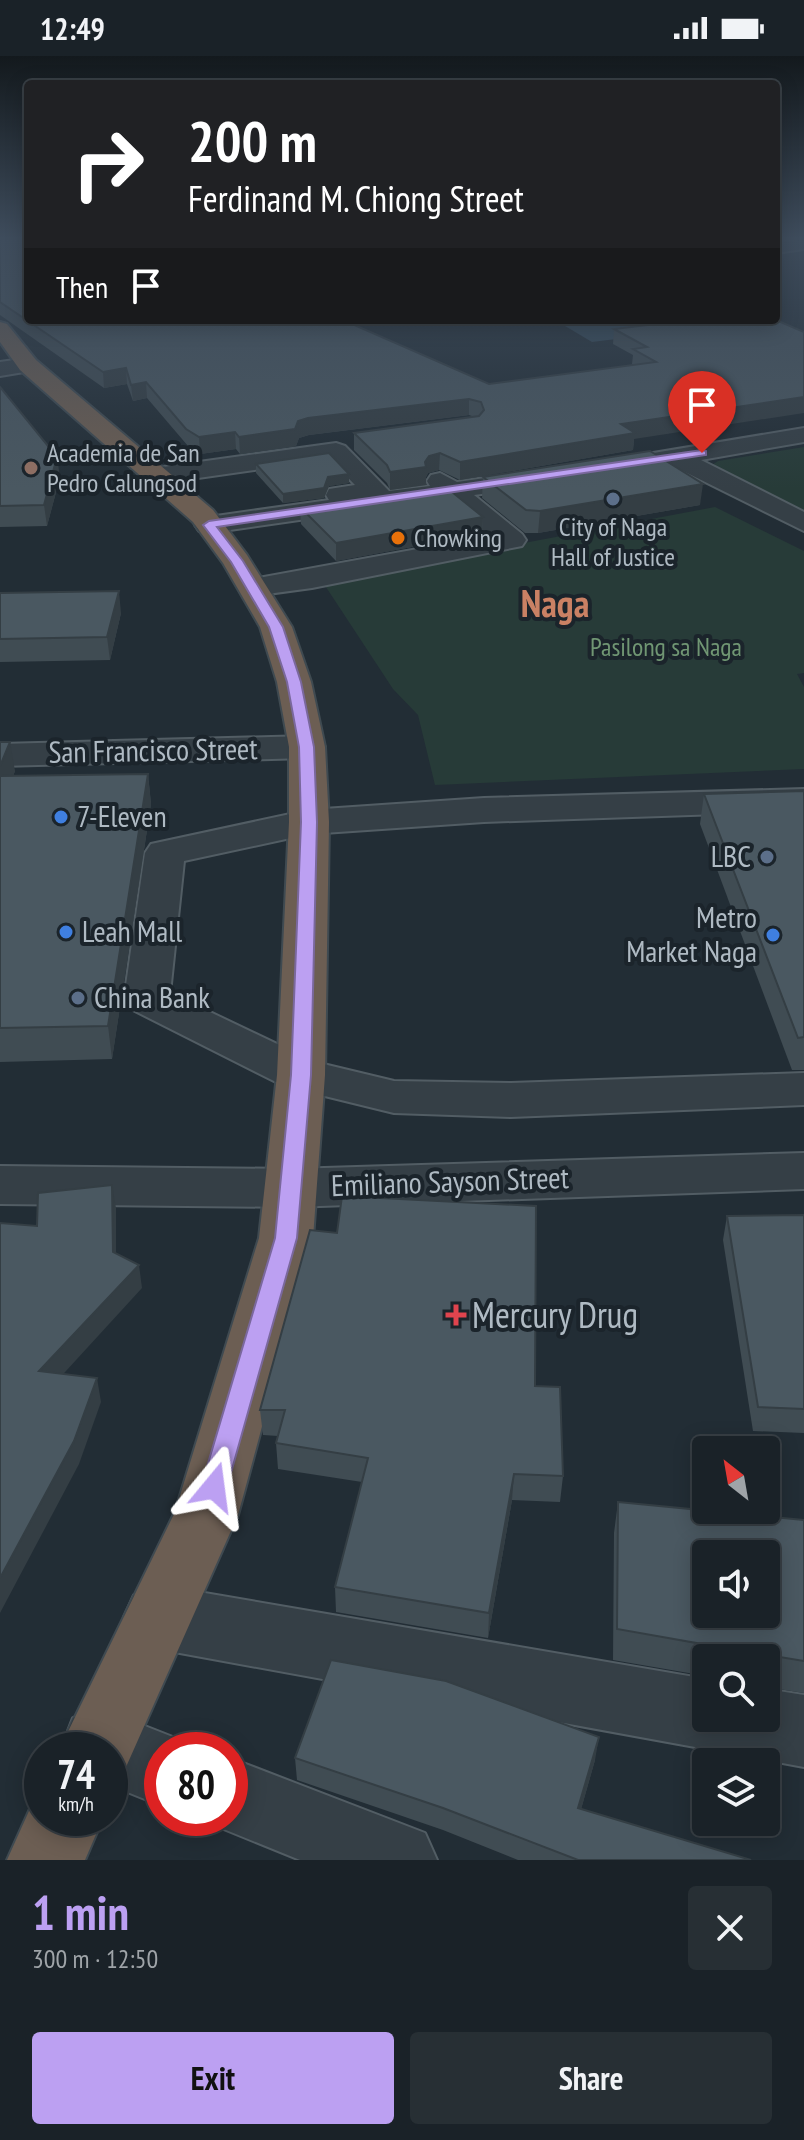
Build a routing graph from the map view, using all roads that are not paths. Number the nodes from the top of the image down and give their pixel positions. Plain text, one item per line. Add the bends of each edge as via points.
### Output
1 (0, 328) edge
2 (28, 365) junction
3 (0, 369) edge
4 (804, 435) edge
5 (360, 439) edge
6 (676, 458) junction
7 (151, 472) junction
8 (445, 485) junction
9 (206, 520) junction
10 (804, 523) edge
11 (253, 587) junction
12 (307, 747) junction
13 (0, 755) edge
14 (804, 800) edge
15 (309, 822) junction
16 (301, 1075) junction
17 (804, 1089) edge
18 (804, 1171) edge
19 (0, 1185) edge
20 (292, 1188) junction
21 (158, 1617) junction
22 (692, 1712) edge
23 (780, 1727) edge
24 (804, 1731) edge
25 (125, 1732) edge
26 (248, 1802) edge
27 (57, 1836) edge
28 (46, 1860) edge
29 (398, 1860) edge

1 - 2 highway
2 - 3 street
2 - 7 highway
4 - 6 street
5 - 7 street
6 - 8 street
6 - 10 street
7 - 9 highway
7 - 9 street via 336,451 376,491
8 - 9 street
8 - 11 street via 512,540
9 - 11 highway
11 - 12 highway via 276,627
12 - 13 street, San Francisco Street
12 - 15 highway
14 - 15 street via 484,810
15 - 16 highway
15 - 16 street via 165,853 147,999
16 - 17 street via 408,1098 511,1100
16 - 20 highway
18 - 20 street, Emiliano Sayson Street
19 - 20 street, Emiliano Sayson Street
20 - 21 highway via 286,1238 206,1515
21 - 22 street
21 - 25 highway
23 - 24 street
26 - 29 street
27 - 28 highway

